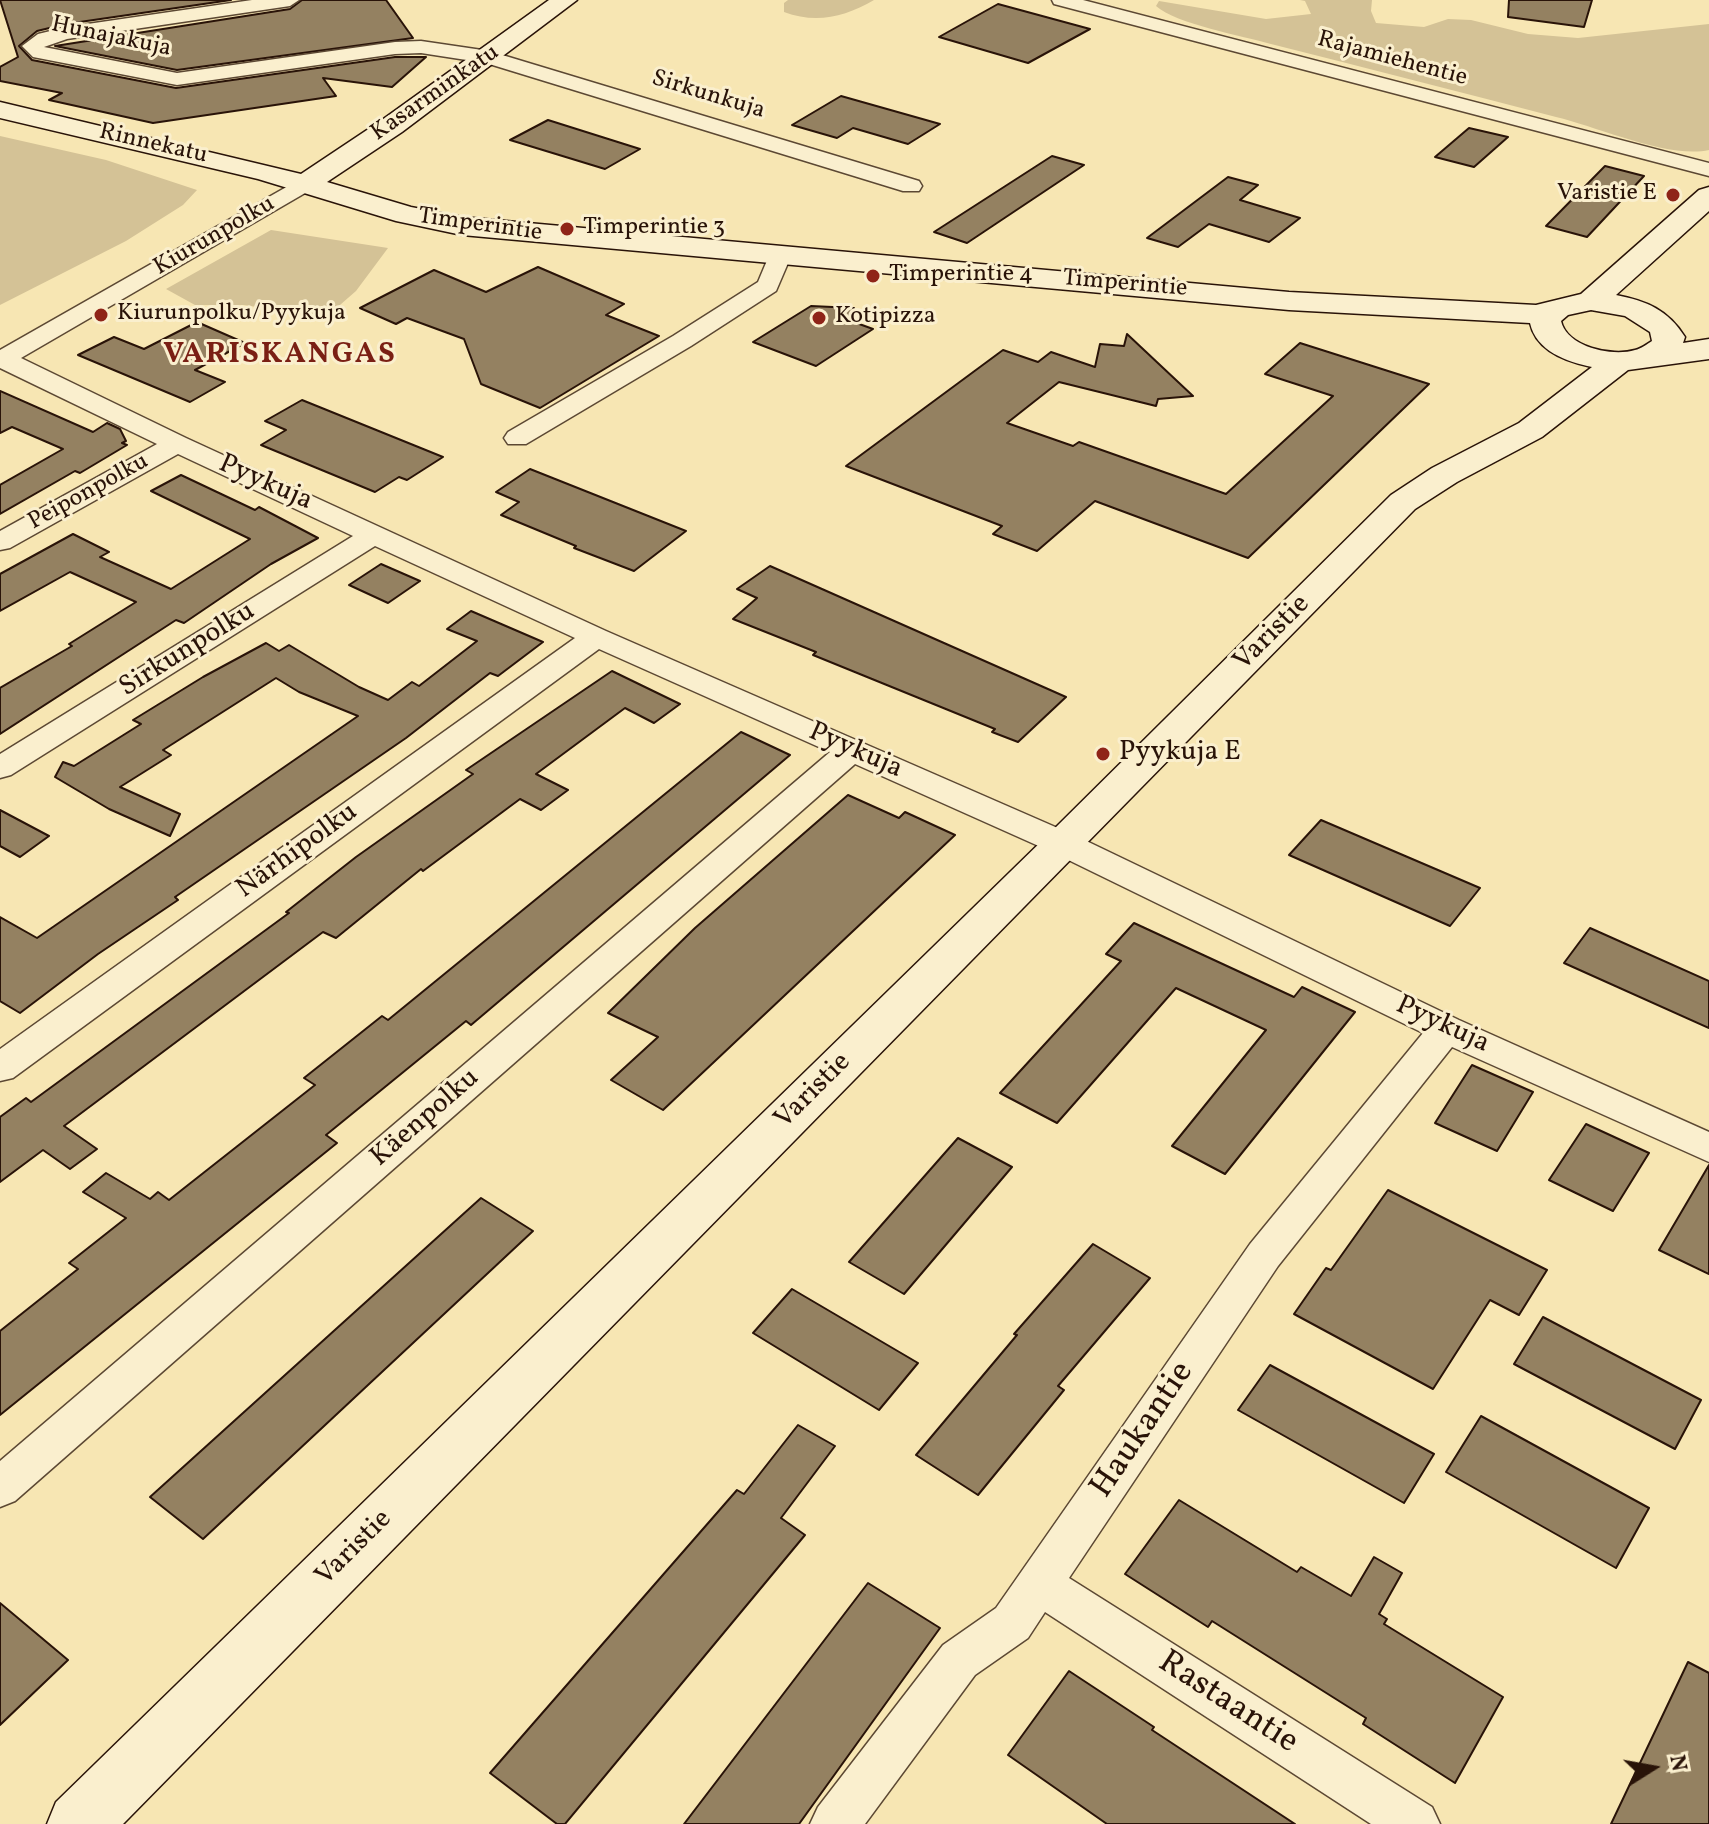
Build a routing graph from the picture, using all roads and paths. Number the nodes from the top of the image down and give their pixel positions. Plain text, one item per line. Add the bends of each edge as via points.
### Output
1 (290, 0) edge
2 (565, 0) edge
3 (1061, 0) edge
4 (1104, 5) edge
5 (489, 57) junction
6 (0, 110) edge
7 (1709, 170) edge
8 (304, 184) junction
9 (911, 186) dead end
10 (1709, 196) edge
11 (779, 256) junction
12 (1631, 268) junction
13 (1591, 301) junction
14 (1638, 310) junction
15 (1665, 328) junction
16 (1552, 330) junction
17 (1709, 341) edge
18 (1709, 349) edge
19 (1, 359) edge
20 (1632, 360) junction
21 (1575, 394) junction
22 (517, 438) dead end
23 (177, 444) junction
24 (375, 534) junction
25 (0, 542) edge
26 (596, 637) junction
27 (851, 751) junction
28 (0, 768) edge
29 (1064, 844) junction
30 (1446, 1029) junction
31 (0, 1068) edge
32 (1709, 1148) edge
33 (0, 1488) edge
34 (1040, 1584) junction
35 (79, 1824) edge
36 (835, 1824) edge
37 (1415, 1824) edge

1 - 5 street, Hunajakuja via 67,33 32,46 40,53 177,79 395,48
2 - 5 street, Kasarminkatu
3 - 4 street, Rajamiehentie
4 - 7 street, Rajamiehentie
5 - 8 street, Kasarminkatu
5 - 9 street, Sirkunkuja
6 - 8 street, Rinnekatu
8 - 11 street, Timperintie via 462,226
8 - 19 street, Kiurunpolku
10 - 12 street
11 - 16 street, Timperintie via 1474,313
11 - 22 street via 768,286
12 - 13 street
12 - 14 street
13 - 14 street
13 - 16 street
14 - 15 street
15 - 17 street
15 - 20 street via 1667,346
16 - 20 street, Timperintie via 1591,358
16 - 21 street via 1570,368
18 - 20 street
19 - 23 street, Pyykuja
20 - 21 street, Varistie
21 - 29 street, Varistie via 1519,437 1459,465 1403,502
23 - 24 street, Pyykuja
23 - 25 street, Peiponpolku
24 - 26 street, Pyykuja
24 - 28 street, Sirkunpolku
26 - 27 street, Pyykuja
26 - 31 street, Närhipolku
27 - 29 street, Pyykuja
27 - 33 street, Käenpolku
29 - 30 street, Pyykuja
29 - 35 street, Varistie
30 - 32 street, Pyykuja
30 - 34 street, Haukantie via 1264,1255
34 - 36 street, Haukantie via 1012,1623 959,1660
34 - 37 street, Rastaantie

